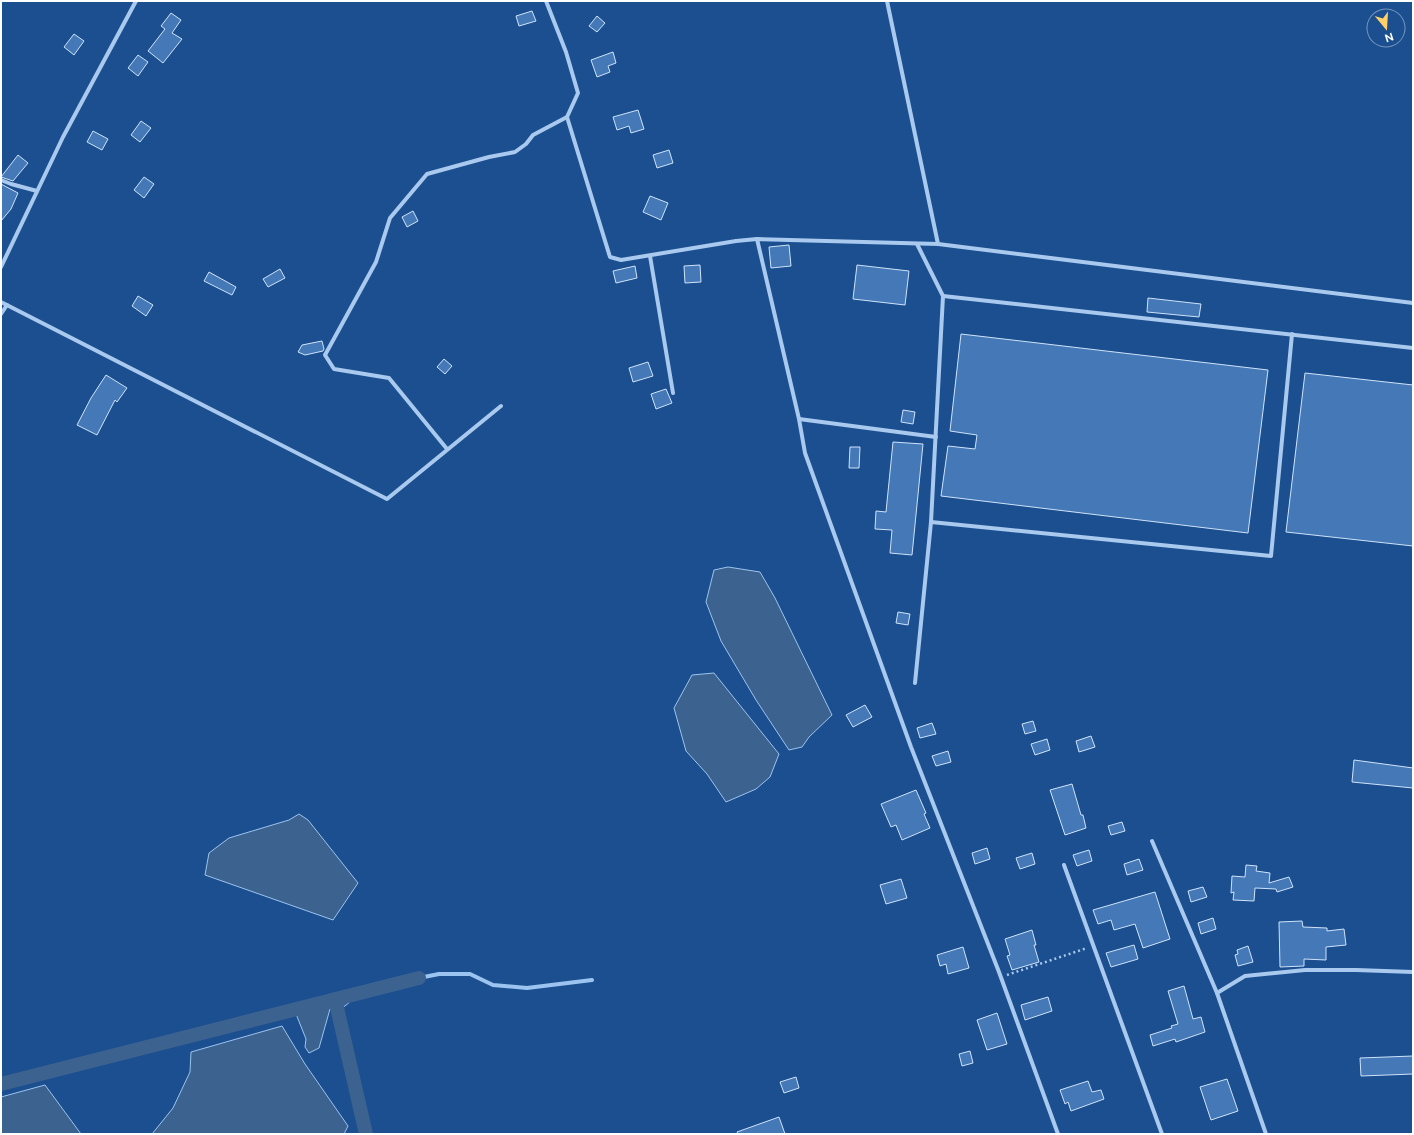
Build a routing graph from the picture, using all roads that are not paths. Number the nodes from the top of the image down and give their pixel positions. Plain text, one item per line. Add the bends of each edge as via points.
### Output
1 (136, 1) edge
2 (546, 1) edge
3 (887, 1) edge
4 (567, 117) junction
5 (1, 180) edge
6 (38, 191) junction
7 (757, 239) junction
8 (917, 244) junction
9 (938, 244) junction
10 (650, 256) junction
11 (1, 267) edge
12 (943, 296) junction
13 (1, 302) edge
14 (1413, 302) edge
15 (7, 305) junction
16 (1, 314) edge
17 (1292, 334) junction
18 (1413, 348) edge
19 (672, 393) dead end
20 (500, 406) dead end
21 (799, 419) junction
22 (936, 437) junction
23 (447, 449) junction
24 (931, 522) junction
25 (915, 683) dead end
26 (1152, 841) dead end
27 (1064, 865) dead end
28 (1413, 972) edge
29 (1217, 993) junction
30 (1058, 1134) edge
31 (1162, 1134) edge
32 (1266, 1134) edge

1 - 6 street via 63,137
2 - 4 street via 566,52 578,93
3 - 9 street
4 - 10 street via 610,257 621,260
4 - 23 street via 533,135 516,152 427,174 390,218 376,262 325,356 334,369 389,378
5 - 6 street
6 - 11 street
7 - 8 street
7 - 10 street
7 - 21 street
8 - 9 street
8 - 12 street
9 - 14 street
10 - 19 street
12 - 17 street
12 - 22 street
13 - 15 street
15 - 16 street
15 - 23 street via 386,499
17 - 18 street
17 - 24 street via 1271,556
20 - 23 street
21 - 22 street
21 - 30 street via 805,453 909,740 1001,977
22 - 24 street
24 - 25 street
26 - 29 street
27 - 31 street
28 - 29 street via 1305,970 1246,976
29 - 32 street

